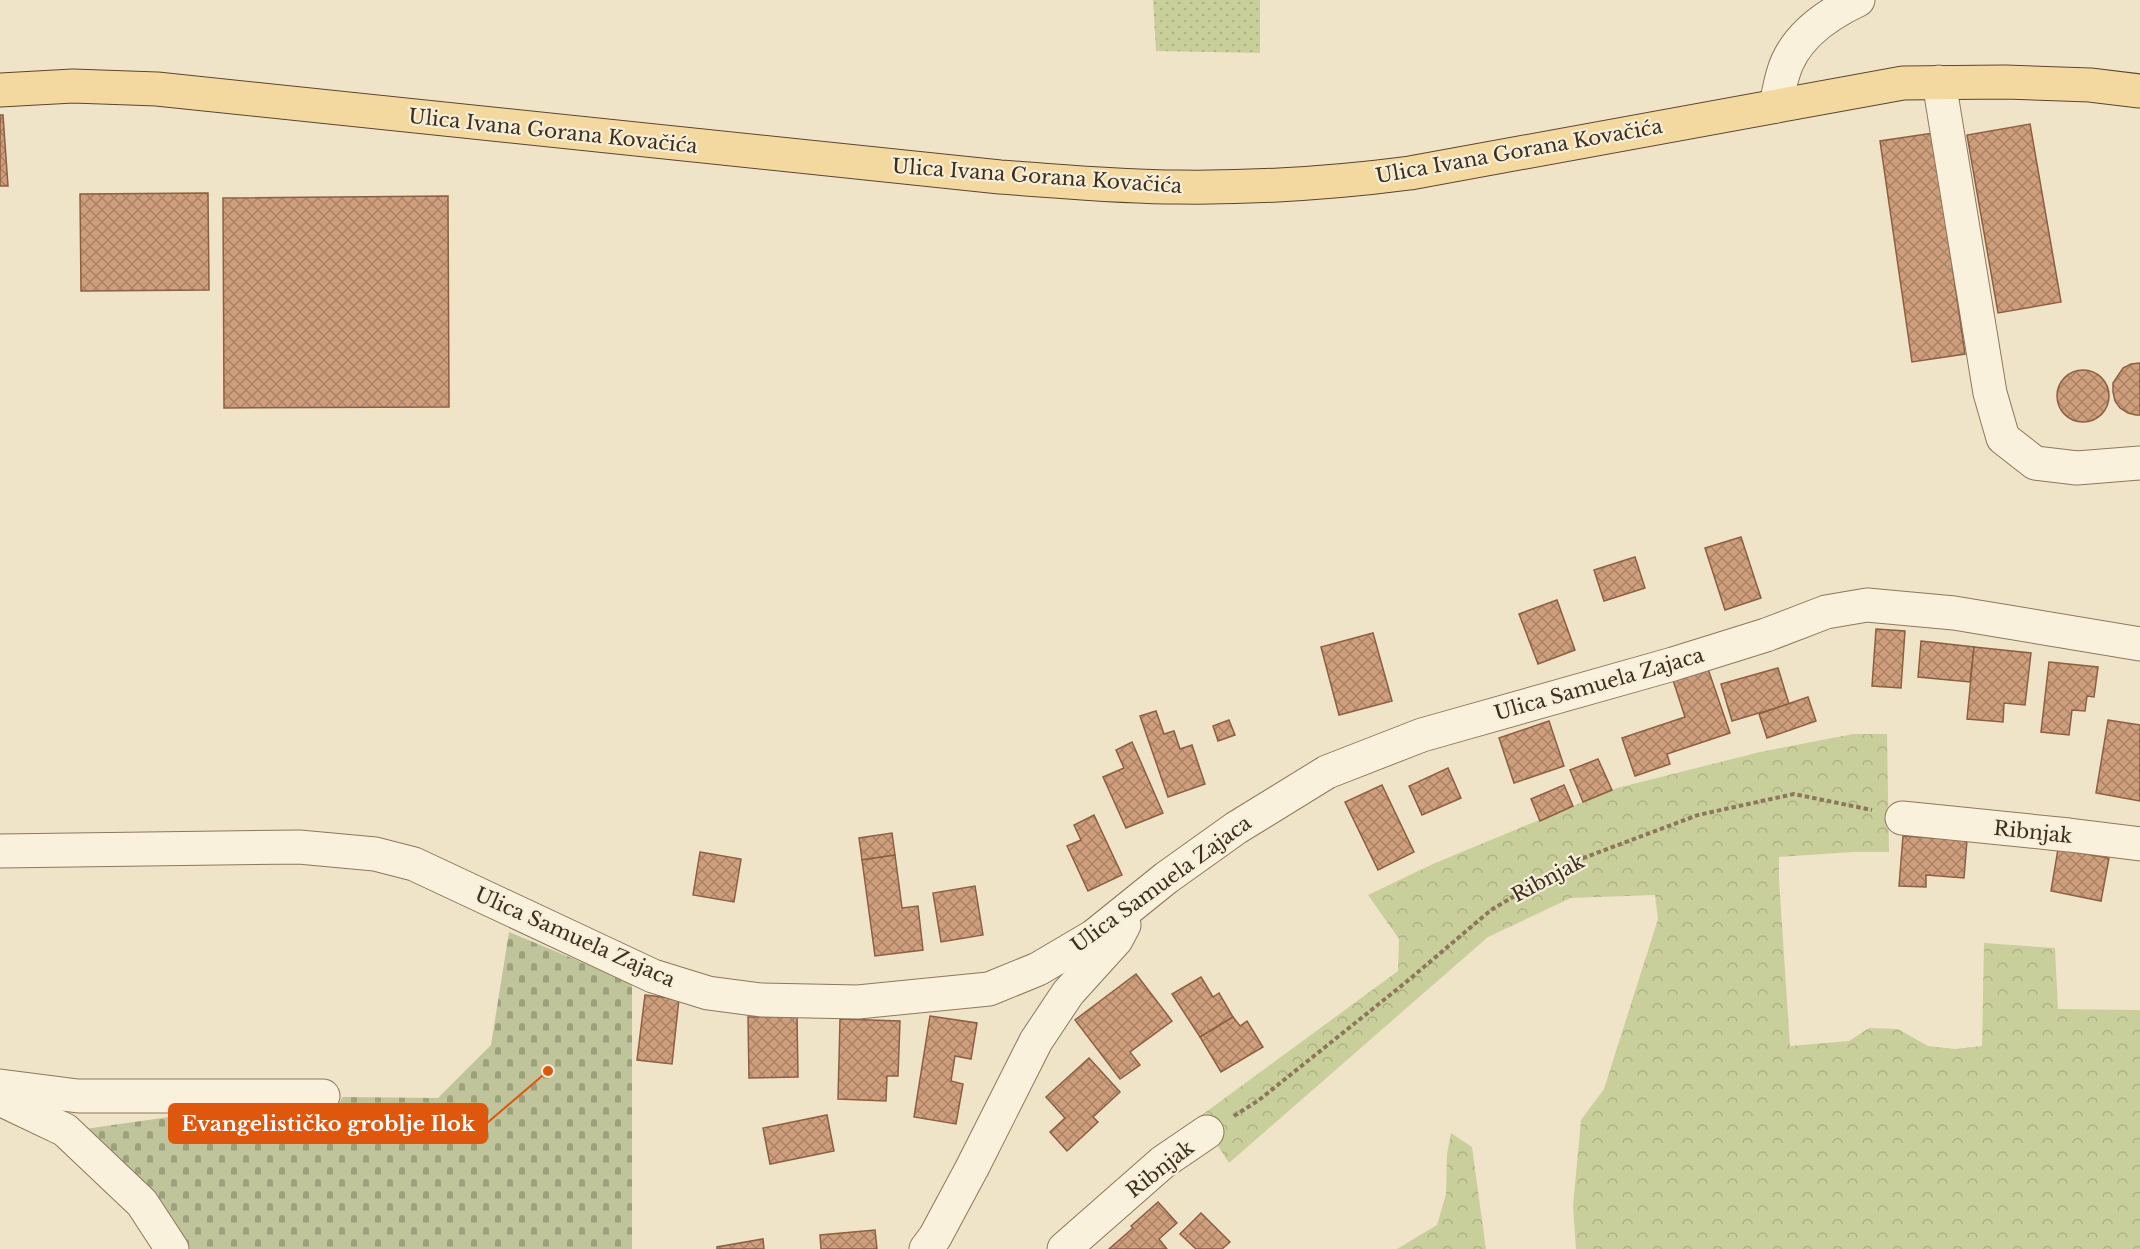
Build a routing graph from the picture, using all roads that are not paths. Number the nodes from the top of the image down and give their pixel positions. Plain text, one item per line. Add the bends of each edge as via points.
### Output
1 (1858, 0) edge
2 (1939, 82) junction
3 (0, 90) edge
4 (2140, 91) edge
5 (1776, 106) junction
6 (2140, 463) edge
7 (2140, 644) edge
8 (1902, 818) road end
9 (2140, 844) edge
10 (0, 851) edge
11 (1135, 904) junction
12 (0, 1086) edge
13 (323, 1096) dead end
14 (0, 1099) edge
15 (1207, 1132) road end
16 (172, 1249) edge
17 (926, 1249) edge
18 (1064, 1249) edge

1 - 5 street via 1835,11 1805,35 1791,53
2 - 4 main road, Ulica Ivana Gorana Kovačića via 2090,85
2 - 5 main road, Ulica Ivana Gorana Kovačića via 1903,83
2 - 6 street via 1990,393 2003,438 2035,463 2077,468
3 - 5 main road, Ulica Ivana Gorana Kovačića via 73,86 157,89 989,176 1178,187 1347,181
7 - 11 street, Ulica Samuela Zajaca via 1954,613 1867,605 1826,612 1672,664 1422,735 1327,772 1236,828
8 - 9 street, Ribnjak
10 - 11 street, Ulica Samuela Zajaca via 299,847 375,854 414,864 653,976 708,993 761,1000 858,1002 989,989 1038,969 1094,936
11 - 17 street via 1116,940 1068,993 1036,1041
12 - 13 street via 78,1096
14 - 16 street via 65,1130 142,1203
15 - 18 street, Ribnjak via 1163,1162

